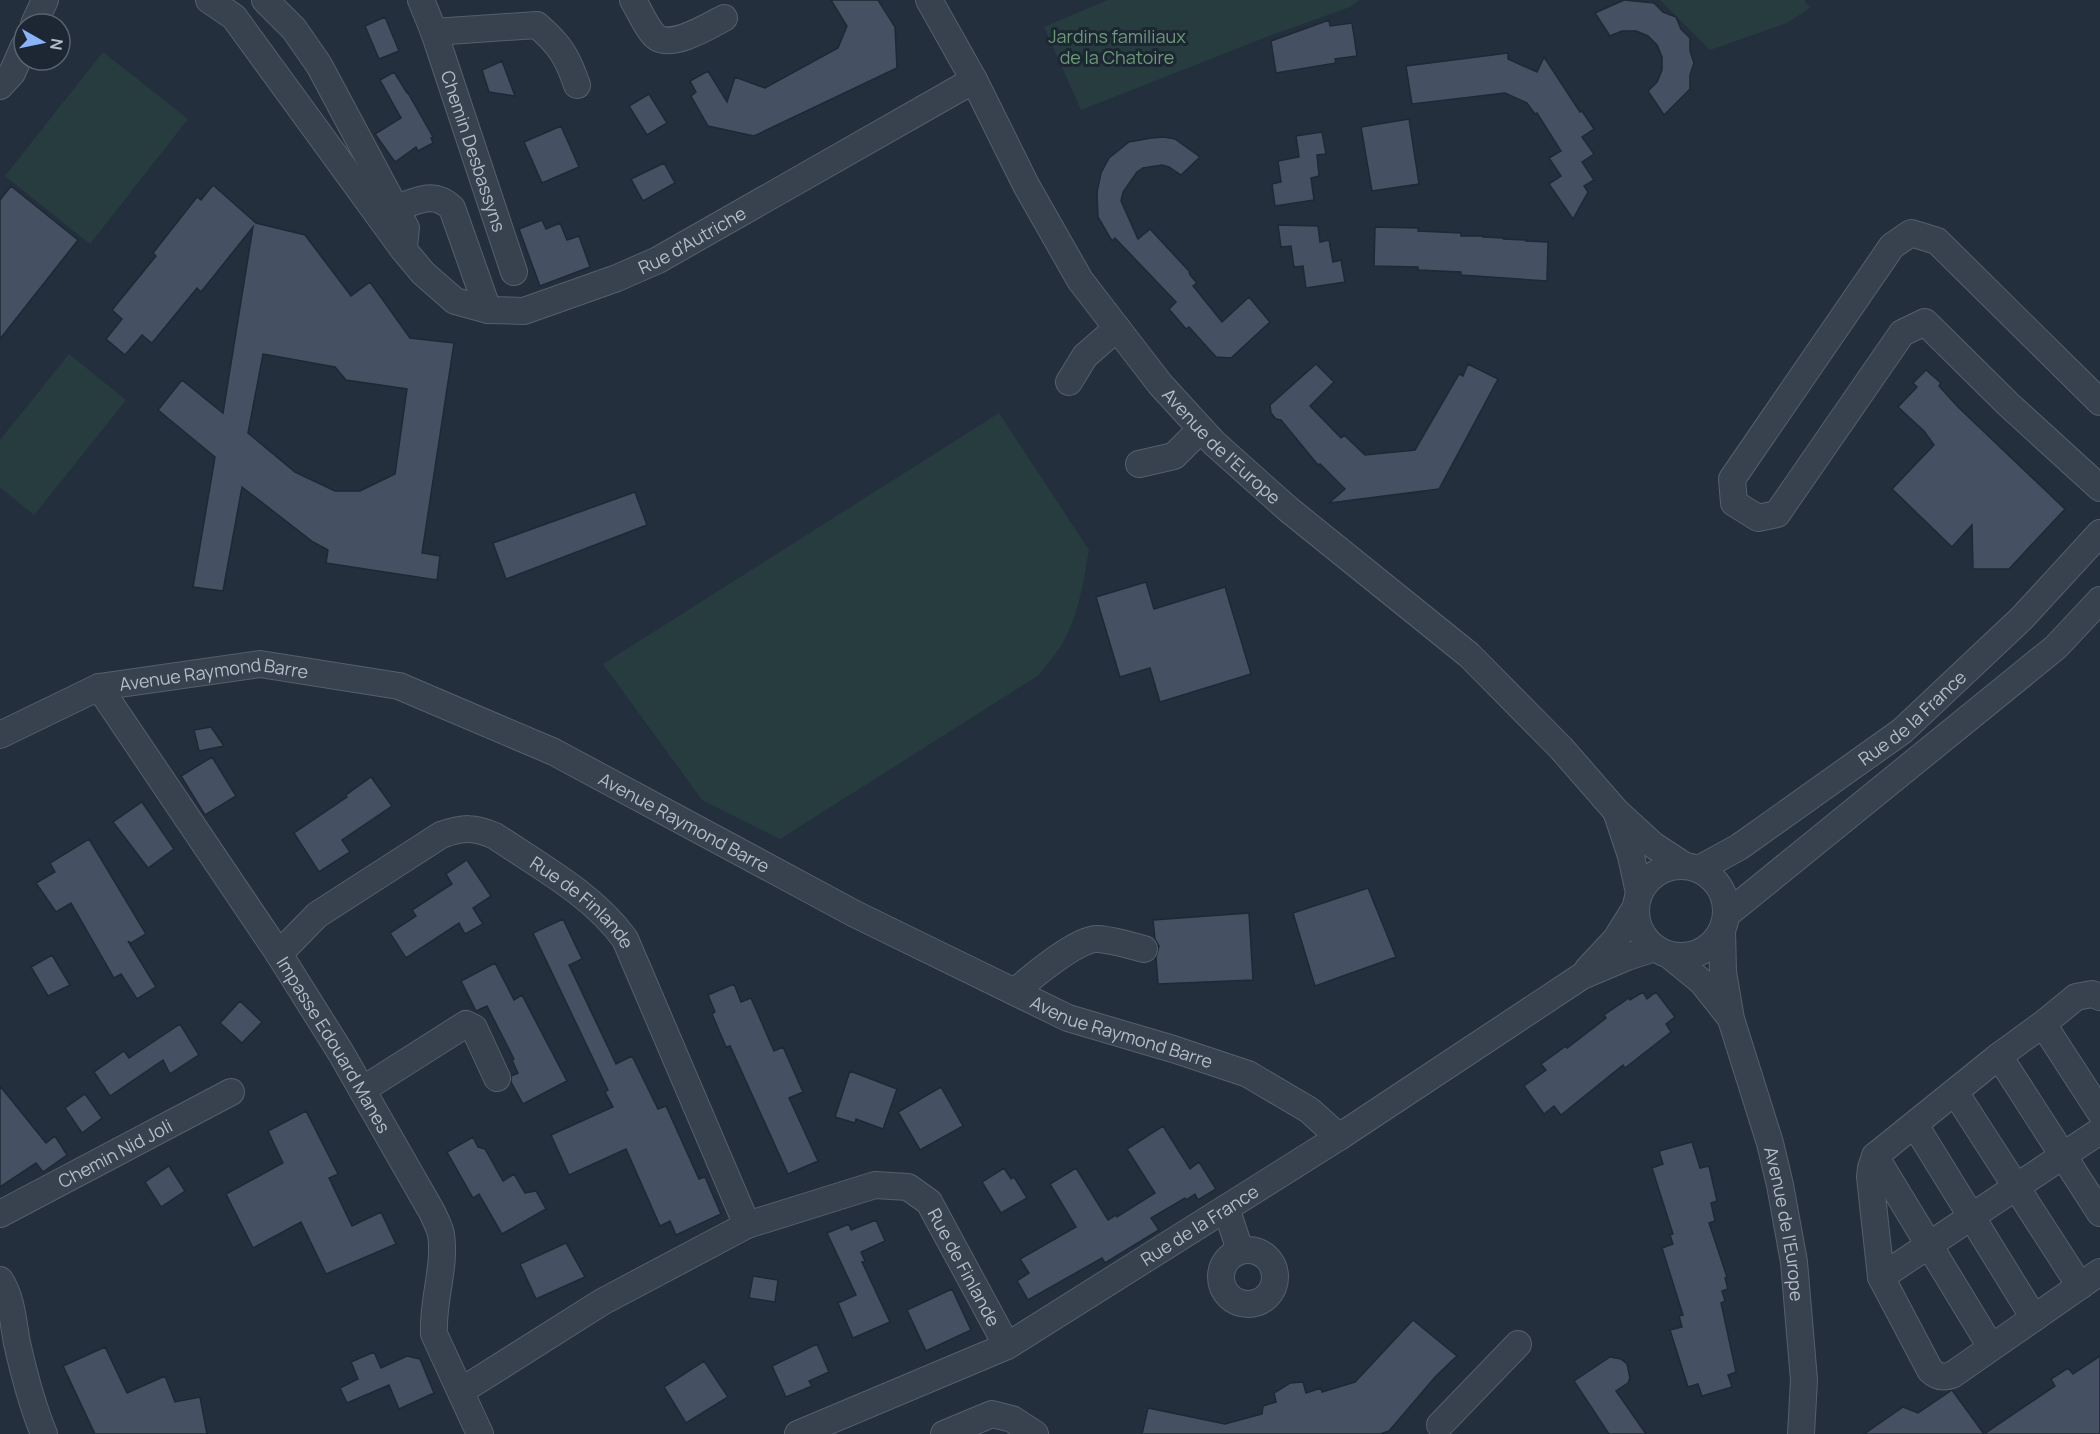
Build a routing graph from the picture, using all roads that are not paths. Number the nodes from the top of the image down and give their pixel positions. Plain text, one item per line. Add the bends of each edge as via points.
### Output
1 (209, 0) edge
2 (265, 0) edge
3 (421, 0) edge
4 (633, 0) edge
5 (929, 0) edge
6 (724, 18) dead end
7 (434, 32) junction
8 (12, 72) edge
9 (974, 80) junction
10 (0, 86) edge
11 (577, 86) dead end
12 (396, 208) junction
13 (403, 249) junction
14 (514, 272) dead end
15 (488, 310) junction
16 (1117, 328) junction
17 (1069, 382) dead end
18 (2100, 402) edge
19 (1201, 429) junction
20 (1139, 464) dead end
21 (2100, 488) edge
22 (2100, 533) edge
23 (2100, 600) edge
24 (99, 687) junction
25 (0, 735) edge
26 (1616, 811) junction
27 (1692, 867) junction
28 (1638, 900) junction
29 (1724, 923) junction
30 (1144, 949) dead end
31 (1662, 952) junction
32 (279, 954) junction
33 (1582, 976) junction
34 (1015, 992) junction
35 (2100, 997) edge
36 (1731, 1019) junction
37 (2043, 1024) junction
38 (1999, 1056) junction
39 (496, 1078) dead end
40 (362, 1090) junction
41 (231, 1092) dead end
42 (1955, 1092) junction
43 (2100, 1112) edge
44 (1915, 1125) junction
45 (2100, 1131) edge
46 (1339, 1137) junction
47 (1875, 1156) junction
48 (2063, 1156) junction
49 (2016, 1187) junction
50 (1226, 1208) junction
51 (1910, 1213) junction
52 (2100, 1213) edge
53 (0, 1214) edge
54 (1971, 1217) junction
55 (747, 1226) junction
56 (1876, 1234) junction
57 (1929, 1245) junction
58 (1240, 1250) dead end
59 (1881, 1277) junction
60 (2090, 1279) edge
61 (0, 1280) edge
62 (2034, 1318) junction
63 (1518, 1344) dead end
64 (1007, 1346) junction
65 (1991, 1347) junction
66 (461, 1391) junction
67 (1440, 1425) dead end
68 (803, 1433) edge
69 (44, 1434) edge
70 (480, 1434) edge
71 (944, 1434) edge
72 (1035, 1434) edge
73 (1801, 1434) edge

1 - 13 street, Rue d'Autriche via 234,17
2 - 12 street via 294,29 319,65
3 - 7 street, Chemin Desbassyns
4 - 6 street via 656,37 665,41 677,40
5 - 9 street, Avenue de l'Europe
7 - 11 street via 537,25 556,41 570,62
7 - 14 street, Chemin Desbassyns
8 - 10 street
9 - 15 street, Rue d'Autriche via 658,260 524,311
9 - 16 street, Avenue de l'Europe via 1069,261
12 - 13 street via 406,228
12 - 15 street via 442,198 452,208
13 - 15 street, Rue d'Autriche via 455,301
16 - 17 street via 1085,356
16 - 19 street, Avenue de l'Europe
18 - 21 street via 1937,241 1911,233 1893,246 1732,479 1734,503 1758,518 1777,514 1902,333 1925,322
19 - 20 street via 1174,456
19 - 26 street, Avenue de l'Europe via 1288,509 1469,655 1561,748
22 - 27 street, Rue de la France via 2022,618 1902,731 1739,847
23 - 29 street, Rue de la France via 2055,647
24 - 25 street, Avenue Raymond Barre
24 - 32 street, Impasse Edouard Manes
24 - 34 street, Avenue Raymond Barre via 260,664 399,686 554,752 855,914
26 - 27 street, Avenue de l'Europe via 1653,845
26 - 28 street, Avenue de l'Europe via 1631,856
27 - 28 street via 1671,867 1658,872 1647,881
27 - 29 street via 1711,877 1720,888 1725,901
28 - 31 street via 1636,919 1640,930
28 - 33 street, Rue de la France via 1616,939
29 - 31 street via 1715,941 1694,955 1682,957
29 - 36 street, Avenue de l'Europe via 1723,972
30 - 34 street via 1095,938 1037,972
31 - 33 street, Rue de la France via 1627,957
31 - 36 street, Avenue de l'Europe via 1702,982
32 - 40 street, Impasse Edouard Manes
32 - 55 street, Rue de Finlande via 317,915 441,835 459,829 478,829 495,836 592,902 625,939
33 - 46 street, Rue de la France
34 - 46 street, Avenue Raymond Barre via 1068,1018 1248,1074 1309,1110
35 - 37 street via 2076,997
36 - 73 street, Avenue de l'Europe via 1770,1143 1794,1262 1804,1380
37 - 38 street
37 - 43 street
38 - 42 street
38 - 48 street
39 - 40 street via 474,1028 466,1024
40 - 66 street, Impasse Edouard Manes via 440,1231 443,1252 434,1334
41 - 53 street, Chemin Nid Joli
42 - 44 street
42 - 49 street
44 - 47 street
44 - 54 street
45 - 48 street
46 - 50 street, Rue de la France
47 - 51 street
47 - 56 street via 1870,1177
48 - 49 street
48 - 52 street
49 - 54 street
49 - 60 street
50 - 58 street
50 - 64 street, Rue de la France
51 - 56 street
51 - 57 street
54 - 57 street
54 - 62 street
55 - 64 street, Rue de Finlande via 875,1185 908,1187 929,1202
55 - 66 street, Rue de Finlande via 602,1302
56 - 59 street
57 - 59 street
57 - 65 street
59 - 65 street via 1935,1375 1952,1375
60 - 62 street
61 - 69 street via 6,1289 35,1413
62 - 65 street
63 - 67 street
64 - 68 street, Rue de la France
66 - 70 street, Impasse Edouard Manes
71 - 72 street via 993,1414 1012,1419

